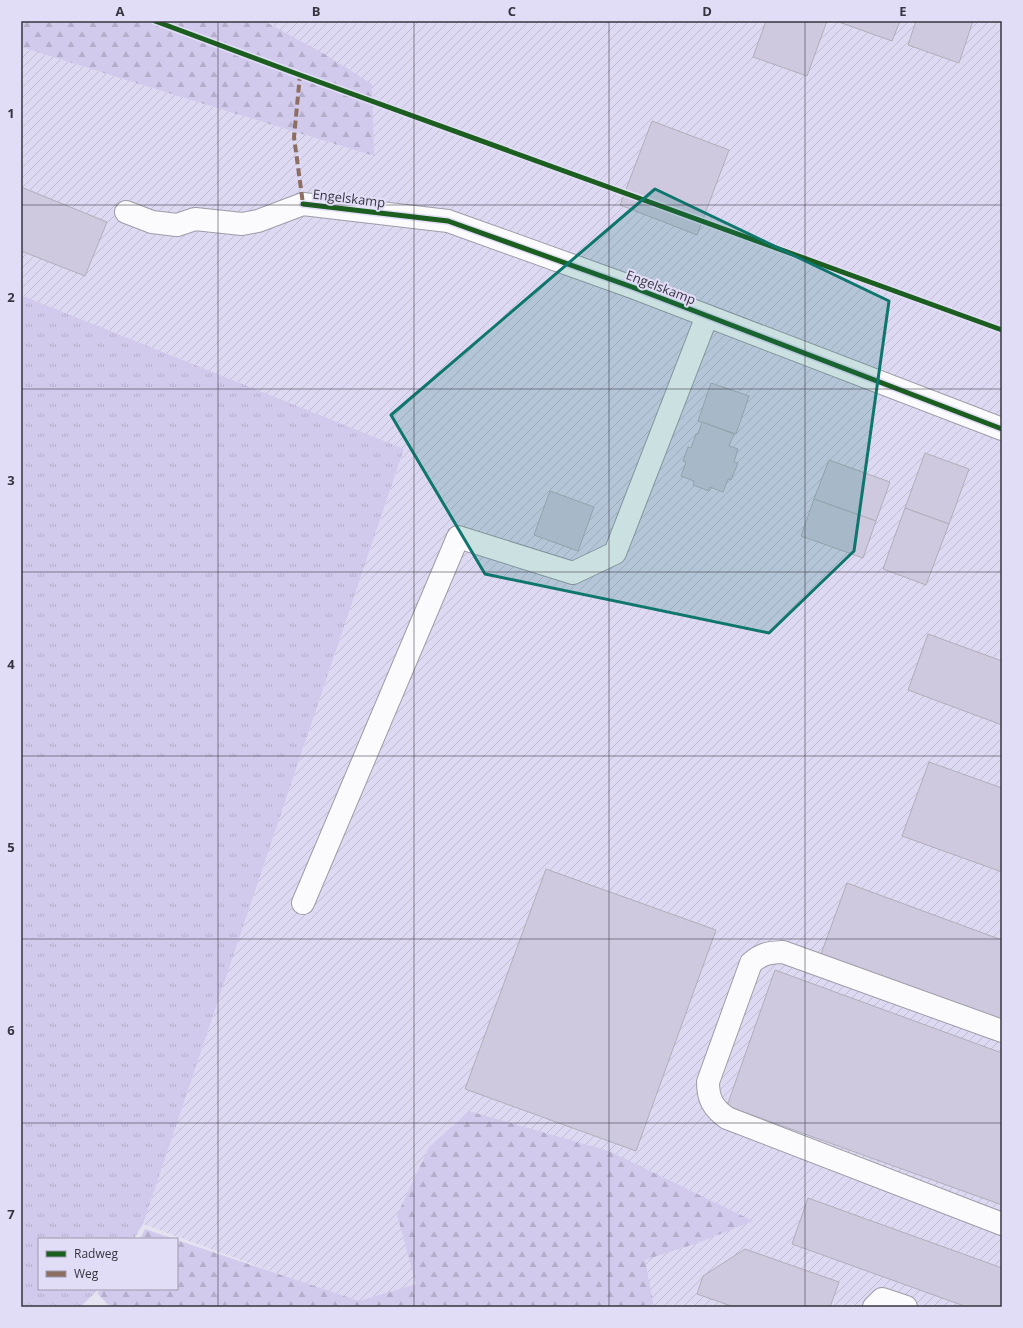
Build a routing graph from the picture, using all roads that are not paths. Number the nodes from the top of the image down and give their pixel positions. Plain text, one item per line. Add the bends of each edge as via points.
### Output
1 (126, 212) dead end
2 (707, 316) junction
3 (1002, 429) edge
4 (303, 903) dead end
5 (1002, 1031) edge
6 (1002, 1224) edge
7 (874, 1307) edge
8 (906, 1307) edge

1 - 2 street, Engelskamp via 152,222 177,225 195,219 242,224 258,221 303,204 448,221
2 - 3 street, Engelskamp
2 - 4 street via 615,553 572,573 458,537
5 - 6 street via 784,952 770,953 759,956 751,963 708,1082 708,1094 718,1112 726,1118
7 - 8 street via 882,1299

